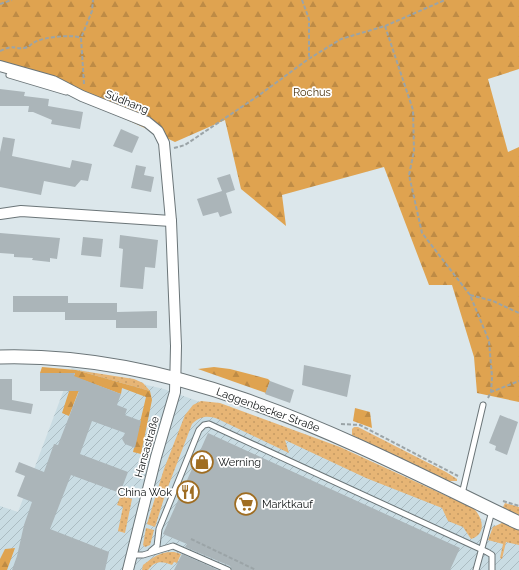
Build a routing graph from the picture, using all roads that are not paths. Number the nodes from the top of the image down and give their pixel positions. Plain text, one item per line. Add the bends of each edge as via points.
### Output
1 (0, 66) edge
2 (9, 75) dead end
3 (82, 96) junction
4 (0, 214) edge
5 (171, 221) junction
6 (0, 357) edge
7 (176, 378) junction
8 (483, 405) road end
9 (462, 495) junction
10 (492, 510) junction
11 (519, 523) edge
12 (480, 550) junction
13 (151, 552) junction
14 (132, 555) junction
15 (128, 570) edge
16 (228, 570) edge
17 (476, 570) edge
18 (492, 570) edge

1 - 3 street, Südhang via 53,81
2 - 3 lane
3 - 5 street, Südhang via 147,122 158,131 166,150
4 - 5 street via 21,211
5 - 7 street, Südhang
6 - 7 street, Laggenbecker Straße via 58,357 122,366
7 - 9 street, Laggenbecker Straße via 229,394 307,423 357,444
7 - 14 street, Hansastraße via 176,392 156,457
8 - 9 lane
9 - 10 street, Laggenbecker Straße
10 - 11 street, Laggenbecker Straße
10 - 12 lane
12 - 13 lane via 209,424 199,430 160,529 157,546
12 - 17 lane
12 - 18 lane via 492,555
13 - 14 lane
13 - 16 lane via 173,546
14 - 15 street, Hansastraße

